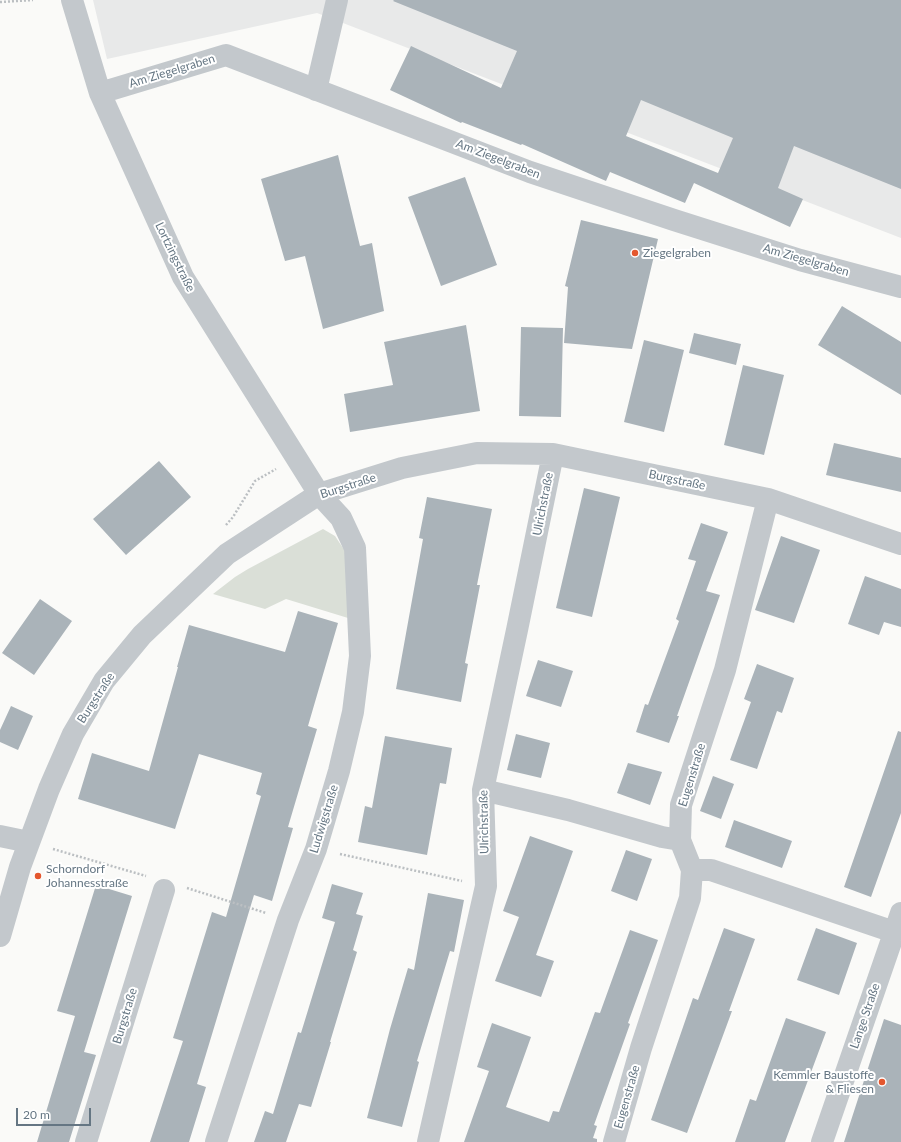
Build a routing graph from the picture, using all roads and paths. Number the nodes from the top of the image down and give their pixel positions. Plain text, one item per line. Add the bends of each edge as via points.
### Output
1 (33, 0) edge
2 (72, 0) edge
3 (336, 0) edge
4 (0, 2) edge
5 (316, 90) junction
6 (100, 93) junction
7 (901, 286) edge
8 (553, 454) junction
9 (319, 494) junction
10 (768, 499) junction
11 (901, 544) edge
12 (483, 790) junction
13 (0, 836) edge
14 (680, 840) junction
15 (29, 842) junction
16 (316, 849) junction
17 (692, 870) junction
18 (486, 886) junction
19 (164, 890) dead end
20 (898, 922) edge
21 (0, 936) edge
22 (86, 1142) edge
23 (216, 1142) edge
24 (428, 1142) edge
25 (614, 1142) edge
26 (822, 1142) edge

1 - 4 path
2 - 6 street, Lortzingstraße
3 - 5 street
5 - 6 street, Am Ziegelgraben via 226,55
5 - 7 street, Am Ziegelgraben via 538,175 800,260
6 - 9 street, Lortzingstraße via 183,277
8 - 9 street, Burgstraße via 477,453 402,468
8 - 10 street, Burgstraße
8 - 12 street, Ulrichstraße
9 - 15 street, Burgstraße via 227,554 142,634 104,681 73,734
9 - 16 street, Ludwigstraße via 341,518 355,548 360,656 353,712
10 - 11 street, Burgstraße
10 - 14 street, Eugenstraße via 725,670 681,805
12 - 14 street
12 - 18 street, Ulrichstraße
13 - 15 street
14 - 17 street, Eugenstraße
15 - 21 street, Burgstraße
16 - 18 path
16 - 23 street, Ludwigstraße via 288,920
17 - 20 street via 711,870
17 - 25 street, Eugenstraße via 690,898 641,1048
18 - 24 street, Ulrichstraße
19 - 22 street, Burgstraße
20 - 26 street, Lange Straße

